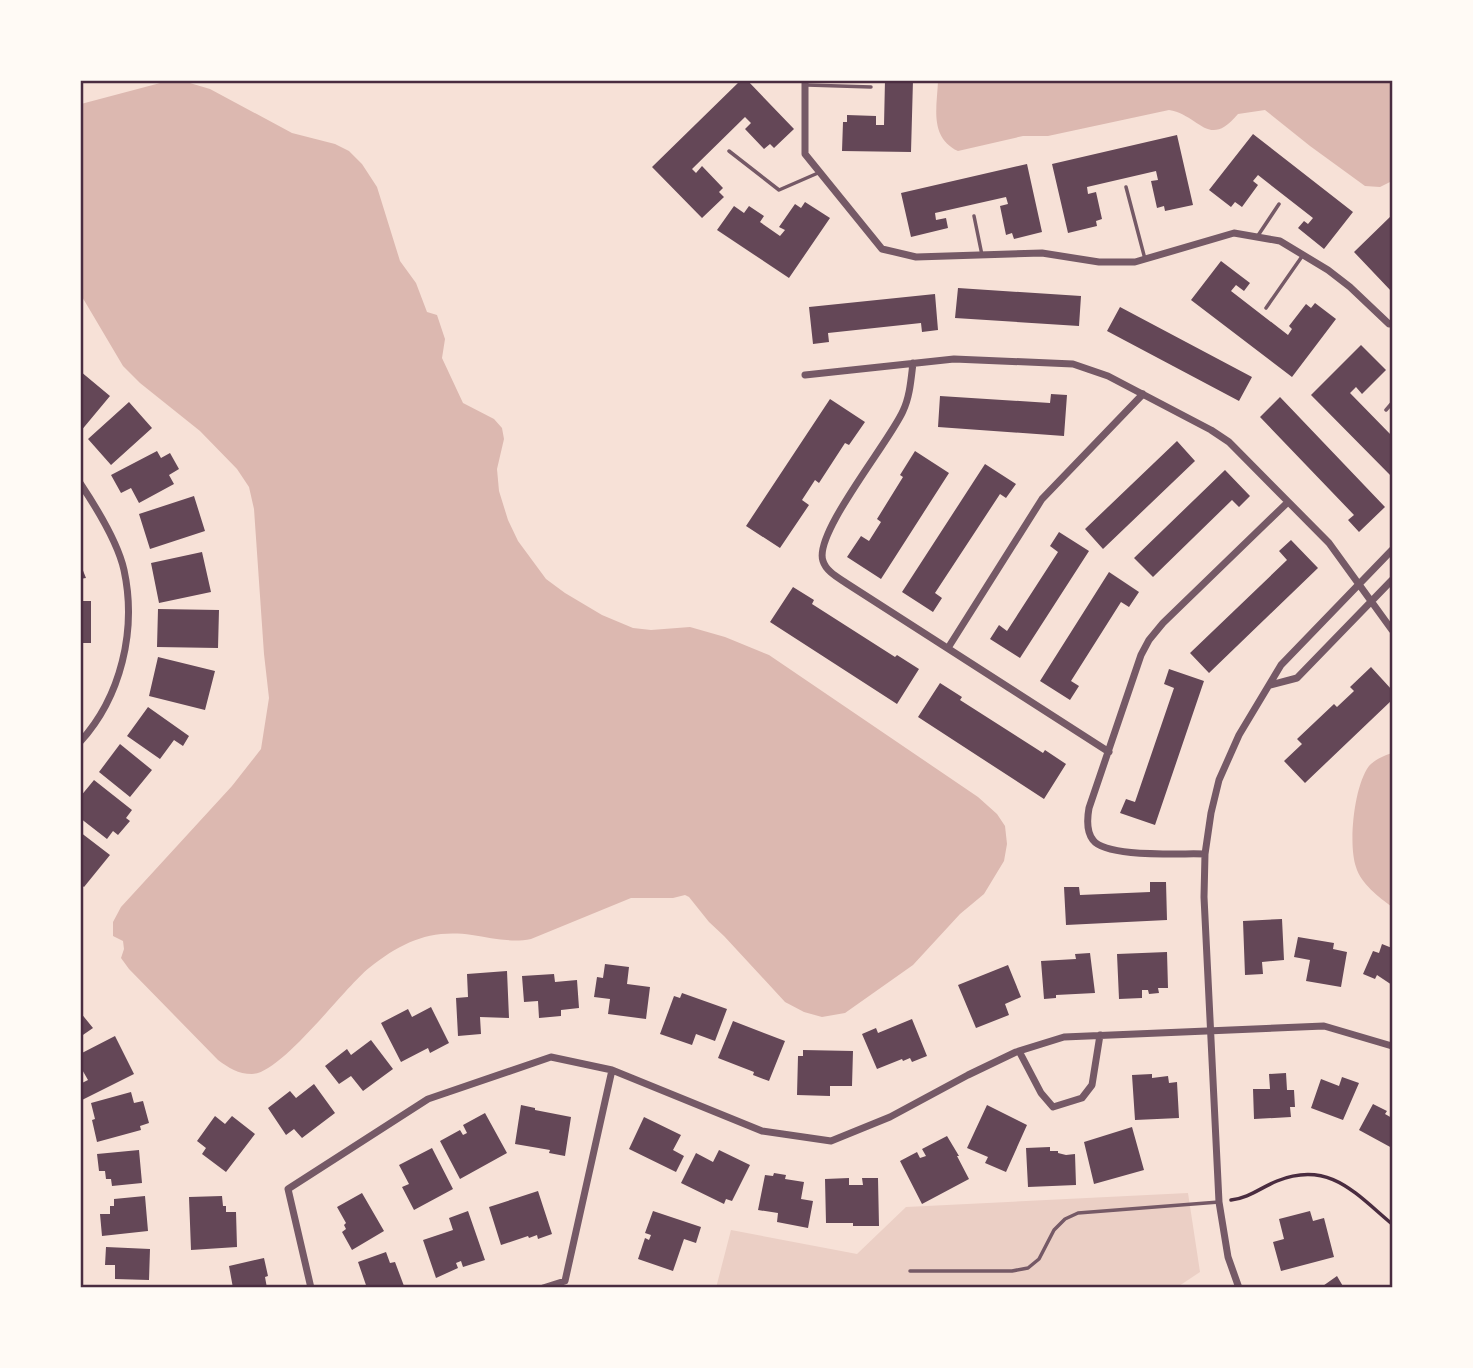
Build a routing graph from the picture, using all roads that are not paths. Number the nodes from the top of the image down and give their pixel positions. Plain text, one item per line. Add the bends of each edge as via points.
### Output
1 (806, 83) edge
2 (871, 87) dead end
3 (729, 151) dead end
4 (820, 172) junction
5 (1126, 187) dead end
6 (1279, 204) dead end
7 (974, 216) dead end
8 (1257, 237) junction
9 (982, 255) junction
10 (1303, 255) junction
11 (1145, 259) junction
12 (1266, 308) dead end
13 (1392, 324) edge
14 (913, 363) junction
15 (805, 375) dead end
16 (1143, 394) junction
17 (1392, 403) edge
18 (1386, 410) dead end
19 (80, 483) edge
20 (1288, 502) junction
21 (1392, 550) edge
22 (1392, 580) edge
23 (1360, 583) junction
24 (1371, 601) junction
25 (1392, 630) edge
26 (948, 648) junction
27 (1270, 685) junction
28 (80, 743) edge
29 (1108, 752) junction
30 (1205, 854) junction
31 (1212, 1031) junction
32 (1100, 1035) junction
33 (1392, 1046) edge
34 (1019, 1051) junction
35 (612, 1070) junction
36 (1219, 1202) junction
37 (911, 1271) dead end
38 (311, 1287) edge
39 (543, 1287) edge
40 (1239, 1287) edge

1 - 2 lane
1 - 4 street via 805,154
3 - 4 lane via 779,190
4 - 9 street via 882,249 916,257
5 - 11 lane
6 - 8 lane
7 - 9 lane
8 - 10 street via 1280,241
8 - 11 street via 1234,233
9 - 11 street via 1042,253 1099,262
10 - 12 lane
10 - 13 street via 1343,281
14 - 15 street
14 - 16 street via 954,359 1073,364 1096,370
14 - 26 street via 905,408 830,527 823,561 830,572
16 - 20 street via 1229,442
16 - 26 street via 1042,499
17 - 18 lane
19 - 28 street via 124,569 128,613 127,644 113,690
20 - 23 street
20 - 29 street via 1149,640
21 - 23 street
22 - 24 street
23 - 24 street
23 - 27 street via 1281,665
24 - 25 street
24 - 27 street via 1297,678
26 - 29 street
27 - 30 street via 1239,735 1219,780
29 - 30 street via 1089,808 1088,831 1093,841 1112,851
30 - 31 street
31 - 32 street
31 - 33 street via 1324,1026
31 - 36 street
32 - 34 street via 1064,1037
32 - 34 street via 1092,1084 1082,1098 1054,1107 1041,1094
34 - 35 street via 890,1117 831,1141 762,1131
35 - 38 street via 551,1057 428,1099 288,1189
35 - 39 street via 565,1281
36 - 37 lane via 1078,1213 1054,1230 1039,1259 1028,1268
36 - 40 street via 1228,1257

